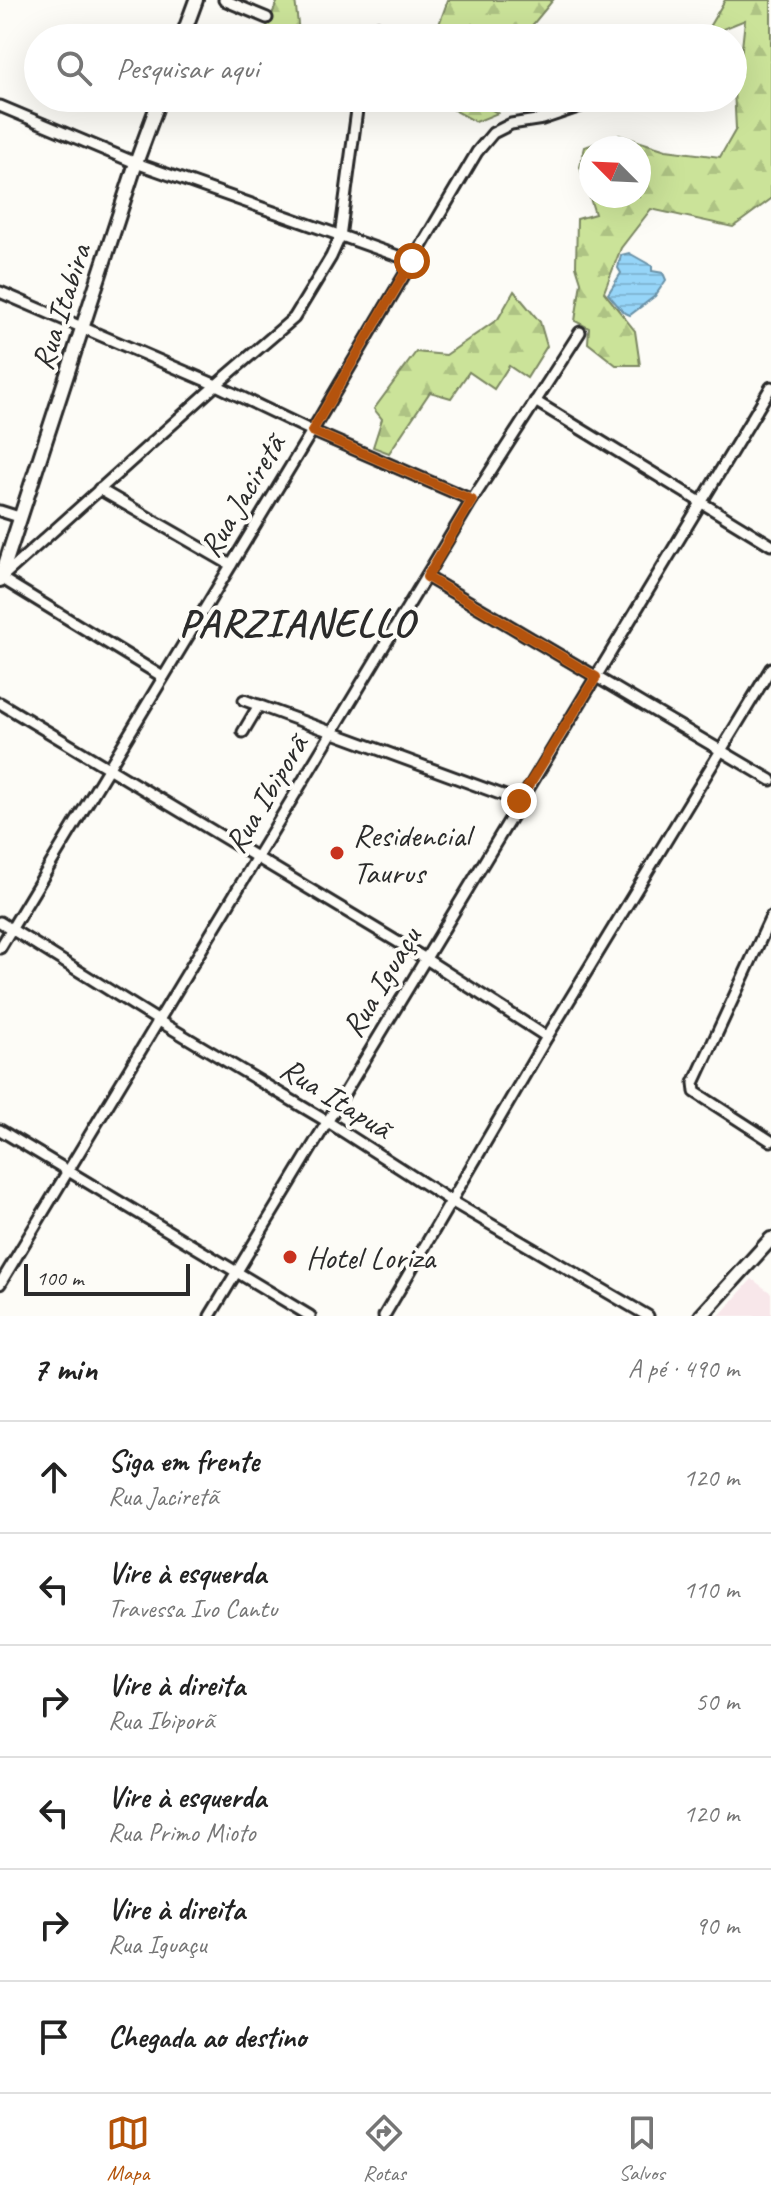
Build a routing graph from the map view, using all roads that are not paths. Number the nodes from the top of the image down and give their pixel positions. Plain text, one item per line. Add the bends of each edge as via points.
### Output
1 (196, 0) edge
2 (224, 0) edge
3 (267, 18) dead end
4 (187, 24) edge
5 (0, 106) edge
6 (155, 112) edge
7 (358, 112) edge
8 (564, 112) edge
9 (136, 163) junction
10 (340, 237) junction
11 (412, 261) junction
12 (0, 292) edge
13 (83, 326) junction
14 (580, 332) dead end
15 (216, 385) junction
16 (771, 387) edge
17 (535, 401) junction
18 (312, 431) junction
19 (99, 489) junction
20 (472, 500) junction
21 (701, 502) junction
22 (0, 511) edge
23 (19, 517) junction
24 (771, 545) edge
25 (231, 565) junction
26 (427, 577) junction
27 (0, 579) edge
28 (771, 668) edge
29 (163, 677) junction
30 (596, 677) junction
31 (244, 700) dead end
32 (0, 703) edge
33 (259, 705) junction
34 (243, 732) dead end
35 (333, 733) junction
36 (721, 750) junction
37 (109, 768) junction
38 (771, 780) edge
39 (519, 801) junction
40 (258, 857) junction
41 (771, 917) edge
42 (0, 922) edge
43 (11, 929) junction
44 (0, 948) edge
45 (426, 959) junction
46 (159, 1021) junction
47 (547, 1037) junction
48 (328, 1122) junction
49 (0, 1130) edge
50 (771, 1141) edge
51 (67, 1171) junction
52 (451, 1201) junction
53 (771, 1239) edge
54 (236, 1272) junction
55 (0, 1284) edge
56 (210, 1316) edge
57 (310, 1316) edge
58 (384, 1316) edge
59 (648, 1316) edge
60 (701, 1316) edge

1 - 4 street
2 - 3 street
5 - 9 street
6 - 9 street, Rua Itabira
7 - 10 street
8 - 11 street, Rua Jaciretã via 493,133
9 - 10 street
9 - 13 street, Rua Itabira
10 - 11 street
10 - 15 street via 294,318
11 - 18 street, Rua Jaciretã
12 - 13 street
13 - 15 street
13 - 23 street, Rua Itabira
14 - 17 street, Rua Ibiporã
15 - 18 street
15 - 19 street
16 - 21 street, Rua Iguaçu
17 - 20 street, Rua Ibiporã
17 - 21 street
18 - 20 street
18 - 25 street, Rua Jaciretã
19 - 25 street
19 - 27 street
20 - 26 street, Rua Ibiporã
21 - 24 street
21 - 30 street, Rua Iguaçu
22 - 23 street
23 - 27 street, Rua Itabira
25 - 29 street, Rua Jaciretã
26 - 30 street
26 - 35 street, Rua Ibiporã
27 - 29 street
28 - 36 street
29 - 37 street, Rua Jaciretã
30 - 36 street
30 - 39 street, Rua Iguaçu
31 - 33 street
32 - 37 street
33 - 34 street
33 - 35 street
35 - 39 street
35 - 40 street, Rua Ibiporã
36 - 38 street
36 - 47 street
37 - 40 street
37 - 43 street, Rua Jaciretã
39 - 45 street, Rua Iguaçu
40 - 45 street
40 - 46 street, Rua Ibiporã
41 - 50 street via 694,1083 695,1092
42 - 43 street, Rua Itapuã
43 - 44 street, Rua Jaciretã
43 - 46 street, Rua Itapuã
45 - 47 street
45 - 48 street, Rua Iguaçu
46 - 48 street, Rua Itapuã
46 - 51 street, Rua Ibiporã
47 - 52 street
48 - 52 street, Rua Itapuã
48 - 54 street, Rua Iguaçu
49 - 51 street
51 - 54 street
51 - 55 street, Rua Ibiporã
52 - 58 street
52 - 59 street, Rua Itapuã
53 - 60 street
54 - 56 street, Rua Iguaçu
54 - 57 street

